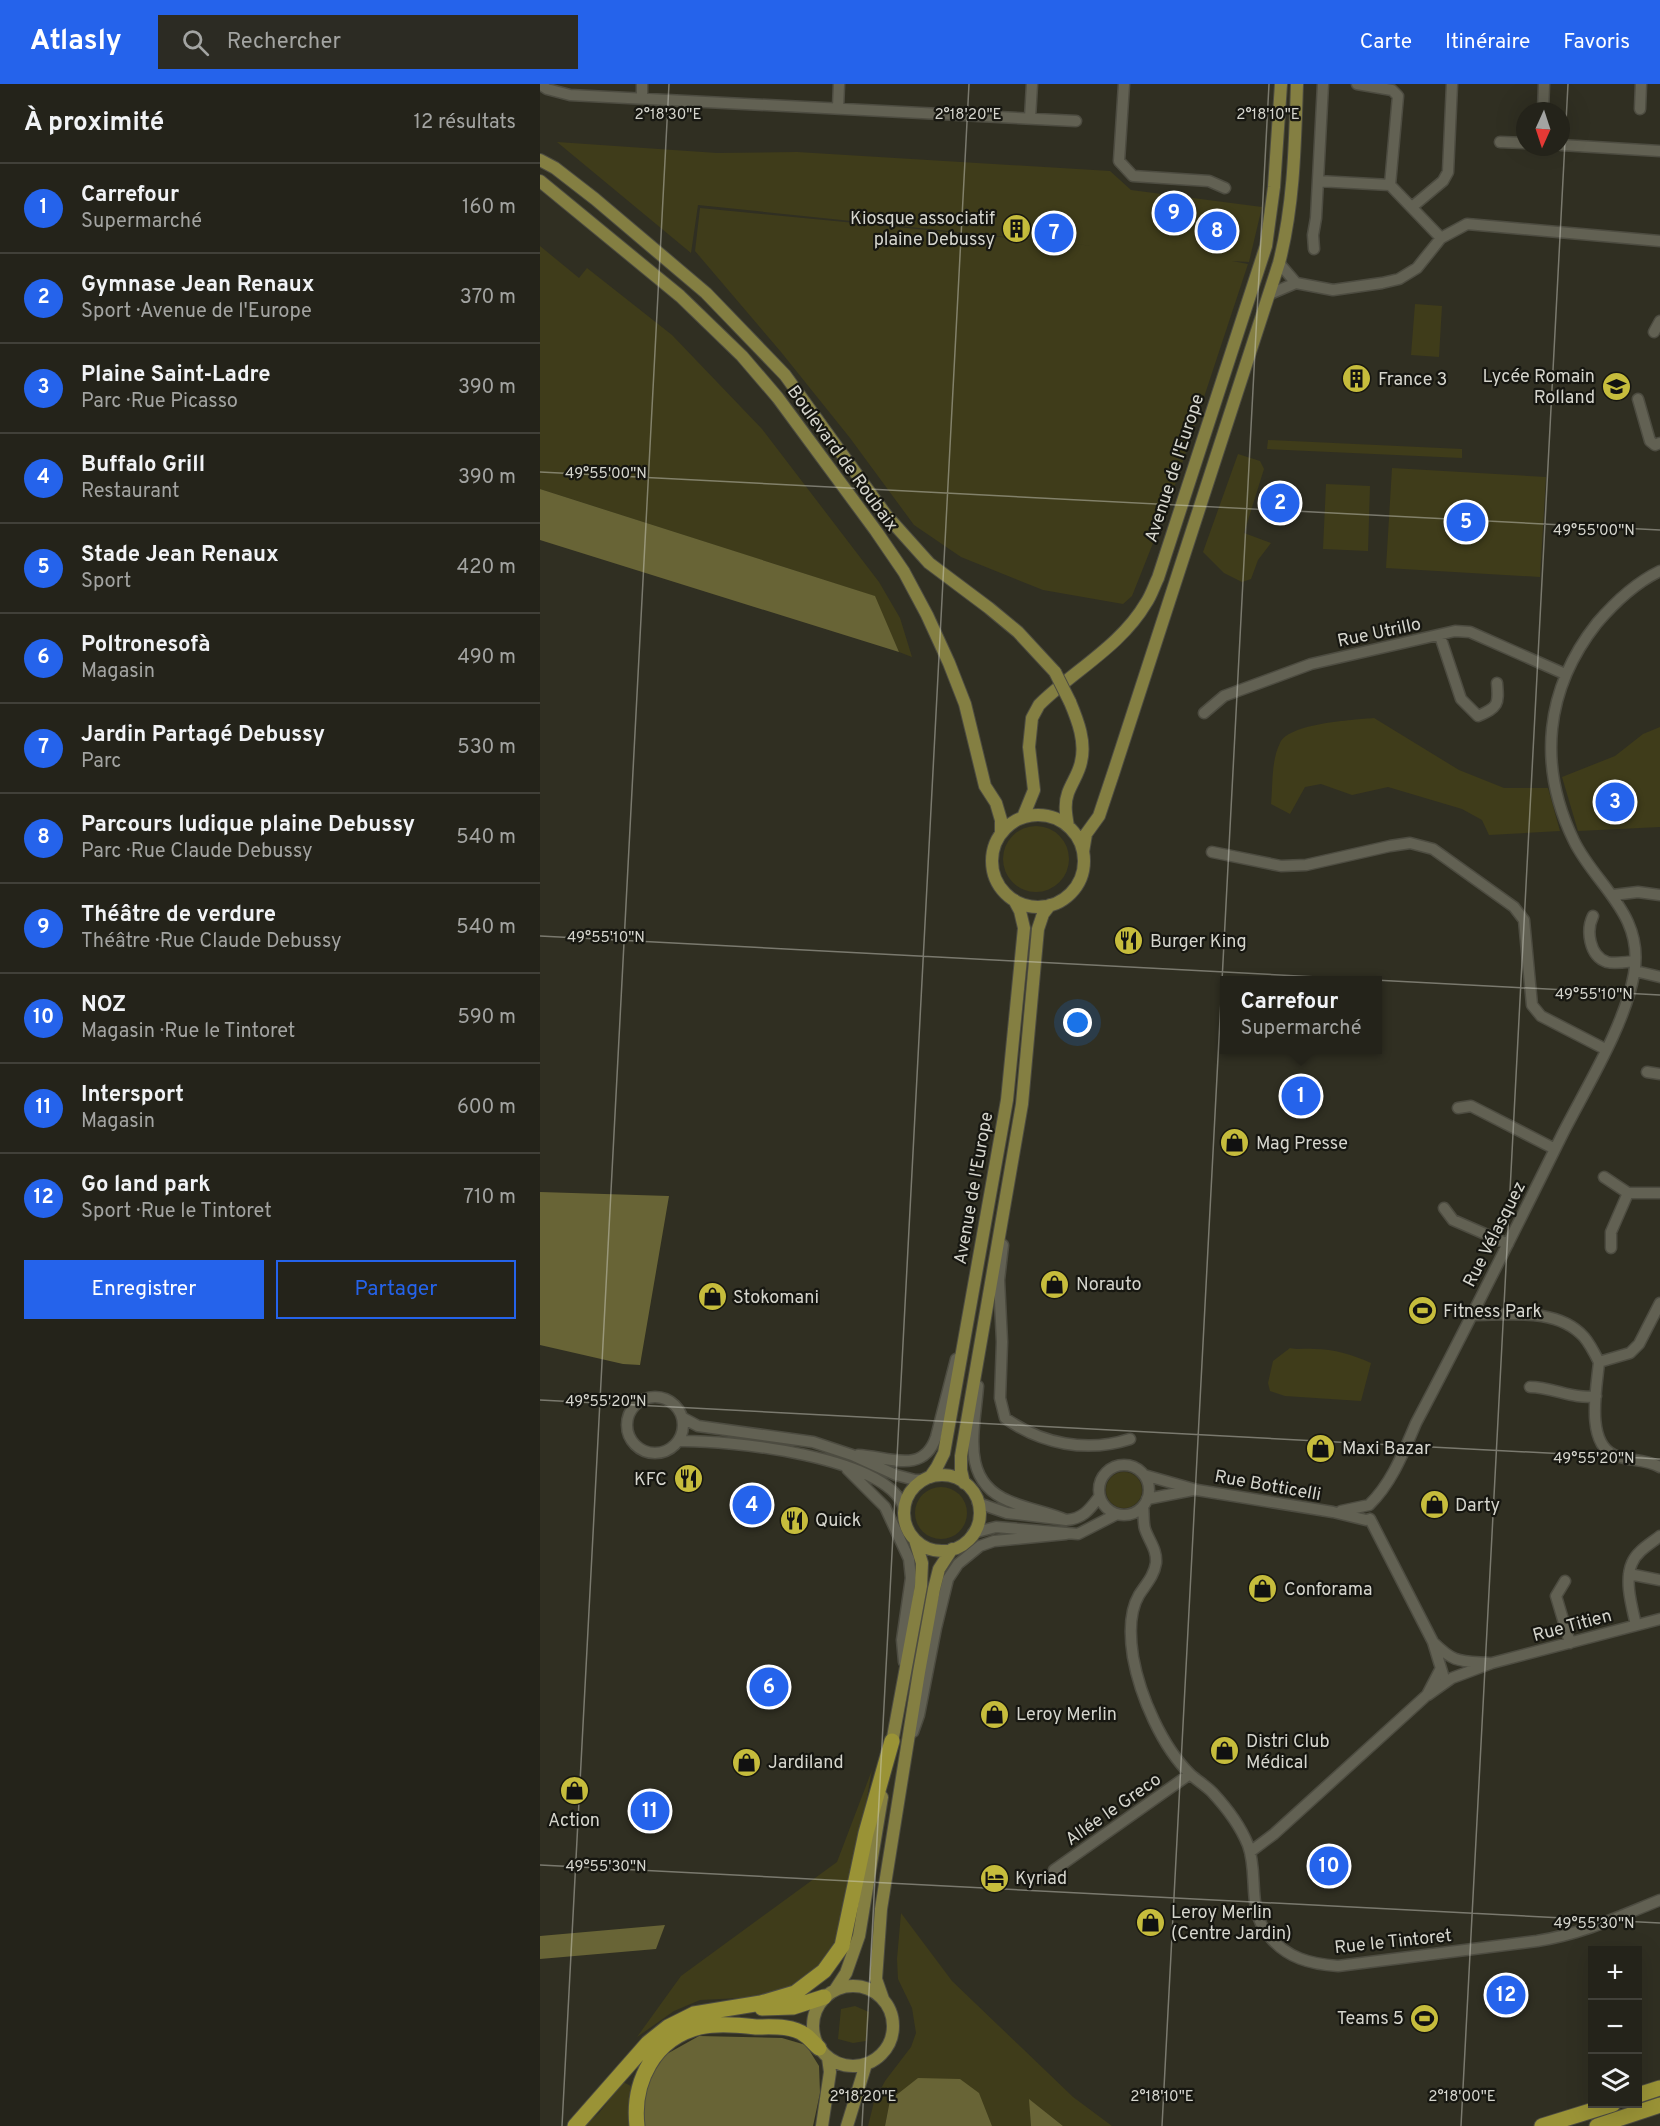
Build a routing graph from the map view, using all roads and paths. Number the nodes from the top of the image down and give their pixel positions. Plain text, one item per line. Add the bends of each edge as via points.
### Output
1 (540, 84) edge
2 (642, 84) edge
3 (839, 84) edge
4 (1032, 84) edge
5 (1124, 84) edge
6 (1281, 84) edge
7 (1297, 84) edge
8 (1323, 84) edge
9 (1357, 84) edge
10 (1452, 84) edge
11 (1544, 84) edge
12 (1641, 84) edge
13 (642, 98) junction
14 (1543, 102) edge
15 (838, 108) junction
16 (1640, 109) dead end
17 (1030, 118) junction
18 (1076, 121) dead end
19 (1500, 142) dead end
20 (1516, 143) edge
21 (1570, 146) edge
22 (1660, 151) edge
23 (540, 160) edge
24 (540, 181) edge
25 (1318, 181) junction
26 (1390, 185) junction
27 (1225, 188) dead end
28 (1412, 207) junction
29 (1441, 238) junction
30 (1660, 241) edge
31 (1314, 249) dead end
32 (1278, 263) junction
33 (1296, 284) junction
34 (1270, 294) junction
35 (1660, 321) edge
36 (1654, 332) dead end
37 (1638, 399) dead end
38 (1660, 443) edge
39 (1660, 571) edge
40 (1440, 636) junction
41 (1565, 674) junction
42 (1497, 683) dead end
43 (1204, 713) dead end
44 (1023, 817) junction
45 (1068, 826) junction
46 (1001, 833) junction
47 (1083, 852) junction
48 (1212, 852) dead end
49 (1614, 895) junction
50 (1660, 895) edge
51 (1014, 900) junction
52 (1050, 905) junction
53 (1593, 916) dead end
54 (1635, 966) junction
55 (1660, 977) edge
56 (1605, 1050) junction
57 (1647, 1072) dead end
58 (1660, 1074) edge
59 (1458, 1108) dead end
60 (1555, 1149) junction
61 (1604, 1177) dead end
62 (1628, 1193) junction
63 (1660, 1193) edge
64 (1444, 1208) dead end
65 (1002, 1216) junction
66 (1508, 1244) junction
67 (1611, 1248) dead end
68 (1660, 1303) edge
69 (1472, 1315) junction
70 (969, 1316) junction
71 (978, 1356) junction
72 (1599, 1362) junction
73 (1530, 1387) dead end
74 (1596, 1396) junction
75 (683, 1419) junction
76 (1130, 1439) dead end
77 (679, 1440) junction
78 (852, 1455) junction
79 (845, 1466) junction
80 (1660, 1467) edge
81 (1144, 1475) junction
82 (926, 1479) junction
83 (964, 1483) junction
84 (1197, 1490) junction
85 (1099, 1497) junction
86 (978, 1503) junction
87 (1145, 1503) junction
88 (1365, 1505) junction
89 (904, 1508) junction
90 (1333, 1512) junction
91 (1122, 1514) junction
92 (1366, 1519) junction
93 (1066, 1520) junction
94 (1145, 1528) junction
95 (973, 1533) junction
96 (1066, 1534) junction
97 (1660, 1536) edge
98 (915, 1540) junction
99 (952, 1549) junction
100 (1629, 1574) junction
101 (1660, 1580) edge
102 (1565, 1581) dead end
103 (1660, 1619) edge
104 (1636, 1625) junction
105 (1433, 1642) junction
106 (1570, 1643) junction
107 (1454, 1659) junction
108 (1492, 1664) junction
109 (905, 1667) junction
110 (1440, 1668) junction
111 (1454, 1677) junction
112 (1427, 1695) junction
113 (909, 1740) junction
114 (892, 1741) junction
115 (1190, 1774) junction
116 (1250, 1852) junction
117 (1054, 1870) dead end
118 (1660, 1900) edge
119 (829, 1993) junction
120 (884, 1999) junction
121 (723, 2008) junction
122 (823, 2053) junction
123 (866, 2064) junction
124 (1660, 2088) edge
125 (1642, 2094) edge
126 (1660, 2105) edge
127 (1598, 2108) edge
128 (575, 2126) edge
129 (637, 2126) edge
130 (822, 2126) edge
131 (847, 2126) edge
132 (1542, 2126) edge
133 (1597, 2126) edge

1 - 13 street via 570,95
2 - 13 street
3 - 15 street
4 - 17 street
5 - 27 street via 1119,161 1125,170 1133,176 1209,181
6 - 44 main road, Avenue de l'Europe via 1266,246 1158,578 1147,603 1130,624 1050,694 1035,712 1029,747 1034,790
7 - 32 main road, Avenue de l'Europe via 1291,197
8 - 25 street
9 - 26 street via 1392,90 1398,96
10 - 28 street via 1448,172
11 - 14 street
12 - 16 street
13 - 15 street
15 - 17 street
17 - 18 street
19 - 20 street
21 - 22 street
23 - 45 main road, Boulevard de Roubaix, bridge via 594,199 706,293 784,375 886,515 929,563 1018,632 1055,672 1076,718 1083,748 1065,804
24 - 46 main road, Boulevard de Roubaix via 680,296 742,356 869,521 904,572 949,663 965,704 985,786 996,803
25 - 26 street
25 - 31 street
26 - 28 street
28 - 29 street
29 - 30 street via 1467,224 1476,224
29 - 33 street via 1418,268 1399,279 1333,290
32 - 33 street
32 - 34 main road, Avenue de l'Europe
33 - 34 street
34 - 47 main road, Avenue de l'Europe via 1099,816 1086,834
35 - 36 street
37 - 38 street via 1650,441
39 - 41 street via 1636,585 1607,612 1583,642
40 - 41 street, Rue Utrillo via 1470,632
40 - 42 street via 1461,699 1478,716 1493,709 1498,700
40 - 43 street, Rue Utrillo via 1311,664 1224,696
41 - 49 street via 1551,732 1551,768 1560,810 1575,844
44 - 45 main road via 1042,815
44 - 46 main road
45 - 47 main road
46 - 51 main road via 993,849 992,866 1001,889
47 - 52 main road via 1079,882 1066,897
48 - 56 street via 1281,866 1306,865 1410,843 1433,849 1514,907 1524,920 1532,1005 1541,1016
49 - 50 street
49 - 54 street via 1629,924
51 - 52 main road via 1032,906
51 - 70 main road, Avenue de l'Europe via 1024,928 1007,1100
52 - 65 main road, Avenue de l'Europe via 1038,929 1022,1104
53 - 54 street via 1589,934 1594,951 1607,962
54 - 55 street
54 - 56 street, Rue Vélasquez via 1628,1001
56 - 60 street, Rue Vélasquez
57 - 58 street
59 - 60 street via 1471,1106
60 - 66 street, Rue Vélasquez
61 - 62 street
62 - 63 street
62 - 67 street via 1611,1232
64 - 66 street via 1453,1220
65 - 71 main road, Avenue de l'Europe
65 - 76 street, Avenue de l'Europe via 1000,1398 1005,1418 1039,1438 1077,1446 1101,1446
66 - 69 street, Rue Vélasquez
68 - 72 street via 1639,1344 1630,1353
69 - 72 street via 1524,1314 1562,1321 1585,1338
69 - 88 street, Rue Vélasquez via 1403,1453 1386,1483
70 - 78 street via 934,1445 912,1461
70 - 82 main road, Avenue de l'Europe via 944,1453
71 - 83 main road, Avenue de l'Europe via 961,1456
71 - 93 street via 973,1444 978,1477 1003,1498
72 - 74 street
73 - 74 street via 1585,1398
74 - 80 street via 1597,1434 1603,1445 1612,1454
75 - 77 street
75 - 77 street via 676,1405 657,1397 642,1400 628,1418 628,1434 645,1452 661,1453
75 - 78 street via 698,1426 813,1442
77 - 79 street via 773,1449
78 - 82 street via 896,1475
79 - 89 street via 891,1488
79 - 109 street via 885,1508 909,1559 911,1578 902,1640
81 - 84 street, Rue Botticelli
81 - 85 street via 1125,1464 1112,1467 1102,1476
81 - 87 street via 1149,1486
82 - 83 main road via 947,1476
82 - 89 main road via 912,1490
83 - 86 main road
84 - 87 street, Rue Botticelli
84 - 90 street, Rue Botticelli
85 - 91 street via 1106,1508
85 - 93 street via 1083,1516
86 - 93 street via 1007,1513
86 - 95 main road via 978,1522
87 - 91 street via 1132,1513
87 - 94 street, Rue le Tintoret
88 - 90 street, Rue Botticelli
88 - 92 street via 1374,1512
89 - 98 main road via 905,1523
90 - 92 street, Rue Botticelli
91 - 94 street
91 - 96 street via 1082,1533
92 - 105 street
94 - 115 street, Rue le Tintoret via 1154,1546 1156,1562 1155,1571 1136,1601 1131,1636 1133,1655 1144,1699 1176,1757
95 - 96 street via 996,1527
95 - 99 main road
96 - 113 street via 994,1541 980,1546 958,1564 948,1580 920,1715
97 - 100 street via 1640,1552
98 - 99 main road via 930,1549
98 - 109 main road via 922,1563 921,1586
99 - 113 main road via 939,1569 934,1589
100 - 101 street
100 - 104 street
102 - 106 street via 1556,1596
103 - 104 street, Rue Titien
104 - 106 street, Rue Titien
105 - 107 street
105 - 110 street
106 - 108 street, Rue Titien
107 - 108 street, Rue Titien
107 - 110 street via 1442,1662
107 - 111 street via 1460,1668
108 - 111 street, Rue Titien
109 - 114 main road
110 - 111 street via 1446,1677
110 - 112 street
111 - 112 street, Rue Titien
112 - 116 street
113 - 120 main road via 881,1909 876,1979
114 - 119 main road via 859,1936 846,1973
114 - 121 highway via 842,1946 824,1971 795,1993
115 - 116 street, Rue le Tintoret via 1224,1805
115 - 117 street, Allée le Greco
116 - 118 street, Rue le Tintoret via 1256,1910 1267,1935 1284,1951 1316,1964 1338,1966 1568,1936
119 - 120 main road via 861,1986
119 - 121 highway via 793,2007
119 - 122 main road via 816,2009 812,2022 813,2035
120 - 123 main road via 893,2023 892,2036 887,2048
121 - 128 highway via 694,2014 668,2027 648,2043
122 - 123 main road via 840,2064
122 - 129 highway via 805,2034 790,2029 700,2027 672,2039 651,2060 638,2089
122 - 130 main road via 830,2073
123 - 131 main road
124 - 125 highway
126 - 133 highway
127 - 132 highway

